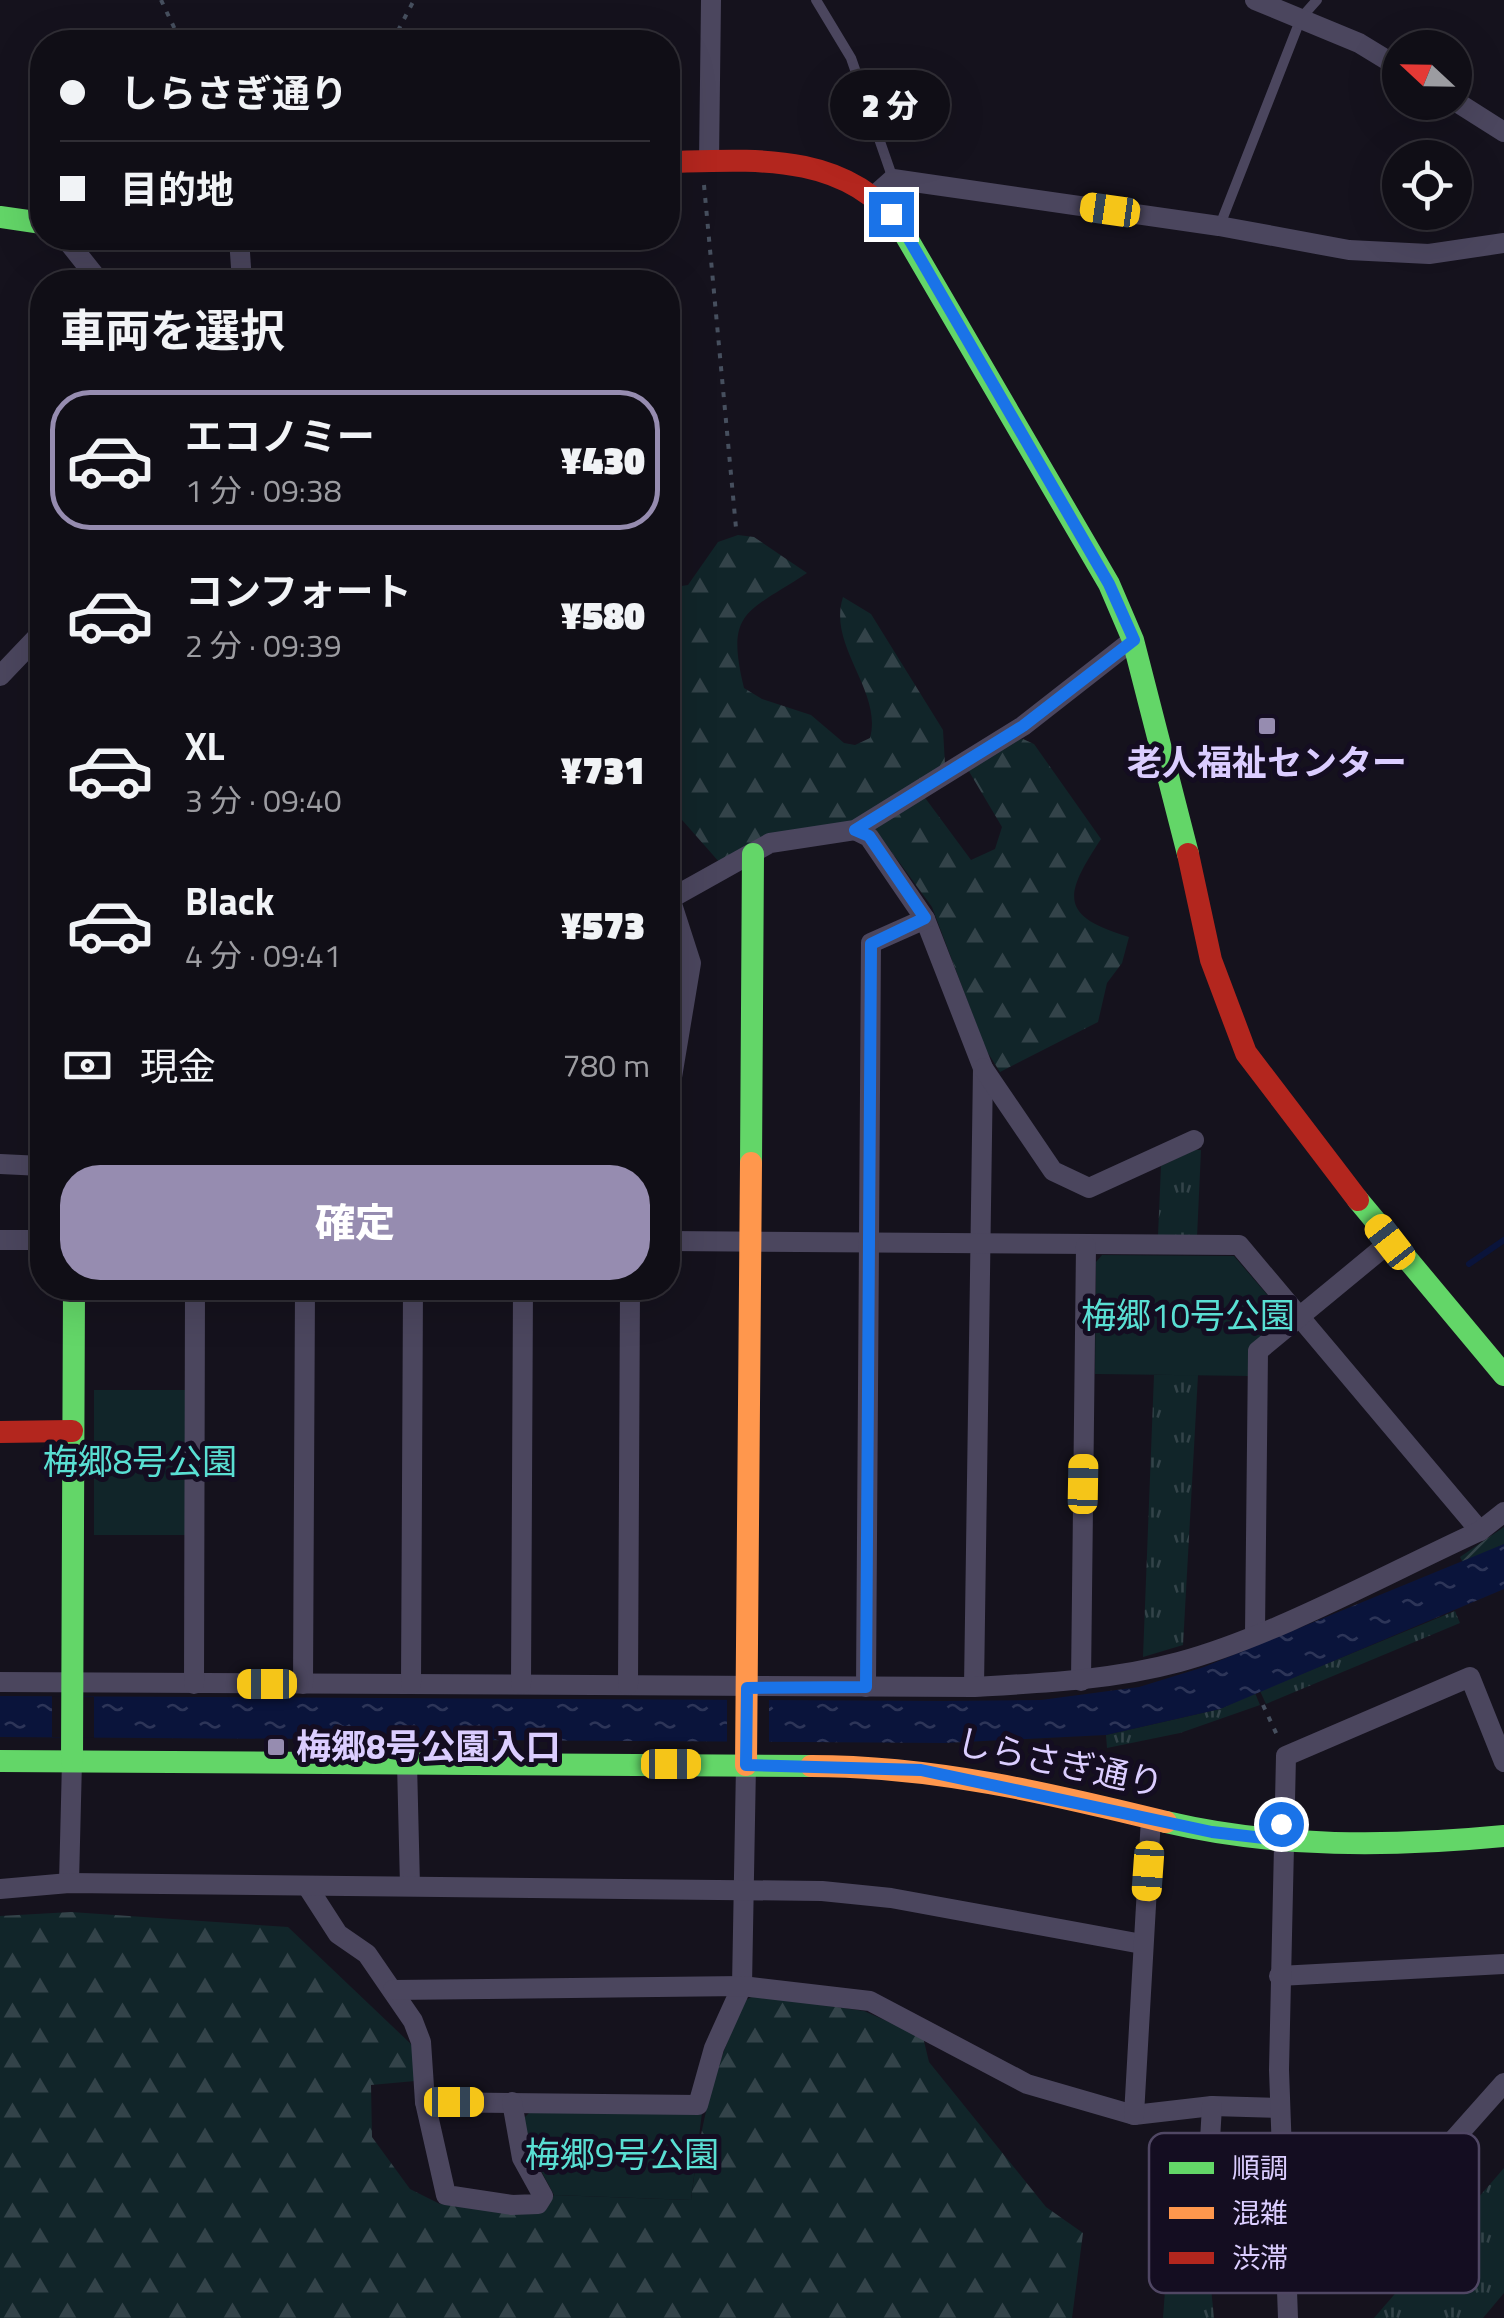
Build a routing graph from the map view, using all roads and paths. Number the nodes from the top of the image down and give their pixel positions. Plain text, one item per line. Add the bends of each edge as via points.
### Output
1 (161, 0) edge
2 (414, 0) edge
3 (711, 0) edge
4 (816, 0) edge
5 (1255, 0) edge
6 (1316, 0) edge
7 (1301, 18) junction
8 (175, 30) edge
9 (398, 30) edge
10 (1382, 57) edge
11 (1472, 112) edge
12 (1504, 132) edge
13 (709, 161) junction
14 (680, 162) edge
15 (893, 179) junction
16 (875, 196) junction
17 (0, 216) edge
18 (30, 221) edge
19 (1220, 226) junction
20 (1504, 244) edge
21 (75, 250) edge
22 (90, 270) edge
23 (736, 528) dead end
24 (1134, 640) junction
25 (30, 645) edge
26 (0, 676) edge
27 (855, 830) junction
28 (752, 854) junction
29 (680, 894) edge
30 (925, 918) junction
31 (680, 932) edge
32 (680, 1029) edge
33 (983, 1068) junction
34 (1194, 1140) dead end
35 (0, 1164) edge
36 (30, 1165) edge
37 (0, 1240) edge
38 (30, 1240) edge
39 (680, 1241) edge
40 (752, 1242) junction
41 (978, 1242) junction
42 (1390, 1242) junction
43 (869, 1244) junction
44 (1086, 1246) junction
45 (74, 1300) edge
46 (195, 1300) edge
47 (305, 1300) edge
48 (413, 1300) edge
49 (522, 1300) edge
50 (630, 1300) edge
51 (1299, 1318) junction
52 (1504, 1375) edge
53 (72, 1431) junction
54 (0, 1432) edge
55 (1504, 1512) edge
56 (1480, 1531) junction
57 (1255, 1633) junction
58 (1080, 1681) junction
59 (0, 1682) edge
60 (194, 1684) junction
61 (304, 1684) junction
62 (410, 1684) junction
63 (520, 1684) junction
64 (628, 1685) junction
65 (866, 1687) junction
66 (974, 1687) junction
67 (72, 1690) junction
68 (747, 1693) junction
69 (1263, 1705) dead end
70 (72, 1751) junction
71 (747, 1754) junction
72 (1286, 1756) junction
73 (0, 1761) edge
74 (1504, 1762) edge
75 (408, 1763) junction
76 (1151, 1818) junction
77 (1504, 1836) edge
78 (1280, 1840) junction
79 (69, 1882) junction
80 (307, 1886) junction
81 (410, 1886) junction
82 (0, 1889) edge
83 (744, 1890) junction
84 (1142, 1944) junction
85 (1504, 1964) edge
86 (1279, 1976) junction
87 (742, 1986) junction
88 (393, 1990) junction
89 (1504, 2082) edge
90 (425, 2102) junction
91 (512, 2102) junction
92 (1212, 2106) junction
93 (1280, 2108) junction
94 (1134, 2115) junction
95 (1210, 2133) edge
96 (1281, 2133) edge
97 (1459, 2133) edge
98 (1287, 2293) edge
99 (1288, 2318) edge

1 - 8 path
2 - 9 path
3 - 13 street
4 - 15 lane via 852,58
5 - 7 street
6 - 7 lane
7 - 10 street
7 - 19 lane
11 - 12 street
13 - 14 street
13 - 16 street via 801,166
13 - 23 path via 703,176
15 - 16 street
15 - 19 street
16 - 24 street via 906,234 1109,584
17 - 18 street
19 - 20 street via 1349,250 1429,254
21 - 22 street
24 - 27 street via 1023,726
24 - 42 street via 1231,1024 1263,1080
25 - 26 street
27 - 28 street via 770,842
27 - 30 street via 869,836
28 - 29 street
28 - 40 street
30 - 33 street
30 - 43 street via 871,944
31 - 32 street via 691,963
33 - 34 street via 1053,1171 1089,1188
33 - 41 street
35 - 36 street
37 - 38 street
39 - 40 street
40 - 43 street
40 - 68 street
41 - 43 street
41 - 44 street
41 - 66 street
42 - 51 street
42 - 52 street
43 - 65 street
44 - 51 street via 1238,1245
44 - 58 street
45 - 53 street
46 - 60 street
47 - 61 street
48 - 62 street
49 - 63 street
50 - 64 street
51 - 56 street
51 - 57 street via 1258,1350
53 - 54 street
53 - 67 street
55 - 56 street
56 - 57 street
57 - 58 street via 1180,1661
58 - 66 street
59 - 67 street
60 - 61 street
60 - 67 street
61 - 62 street
62 - 63 street
63 - 64 street
64 - 68 street
65 - 66 street
65 - 68 street
67 - 70 street
68 - 71 street
69 - 72 path
70 - 73 street, しらさぎ通り
70 - 75 street, しらさぎ通り
70 - 79 street
71 - 75 street, しらさぎ通り
71 - 76 street, しらさぎ通り via 921,1770
71 - 83 street
72 - 74 street via 1470,1677
72 - 78 street
75 - 81 street
76 - 78 street, しらさぎ通り
76 - 84 street
77 - 78 street, しらさぎ通り via 1374,1844
78 - 86 street
79 - 80 street
79 - 82 street
80 - 81 street
80 - 88 street via 338,1934 367,1954
81 - 83 street
83 - 84 street via 891,1898
83 - 87 street
84 - 94 street
85 - 86 street
86 - 93 street
87 - 88 street
87 - 91 street via 698,2105
87 - 94 street via 870,2001 1028,2084
88 - 90 street via 422,2042
89 - 97 street
90 - 91 street
90 - 91 street via 446,2196 538,2204 543,2196 522,2158
92 - 93 street
92 - 94 street
92 - 95 street
93 - 96 street
98 - 99 street

